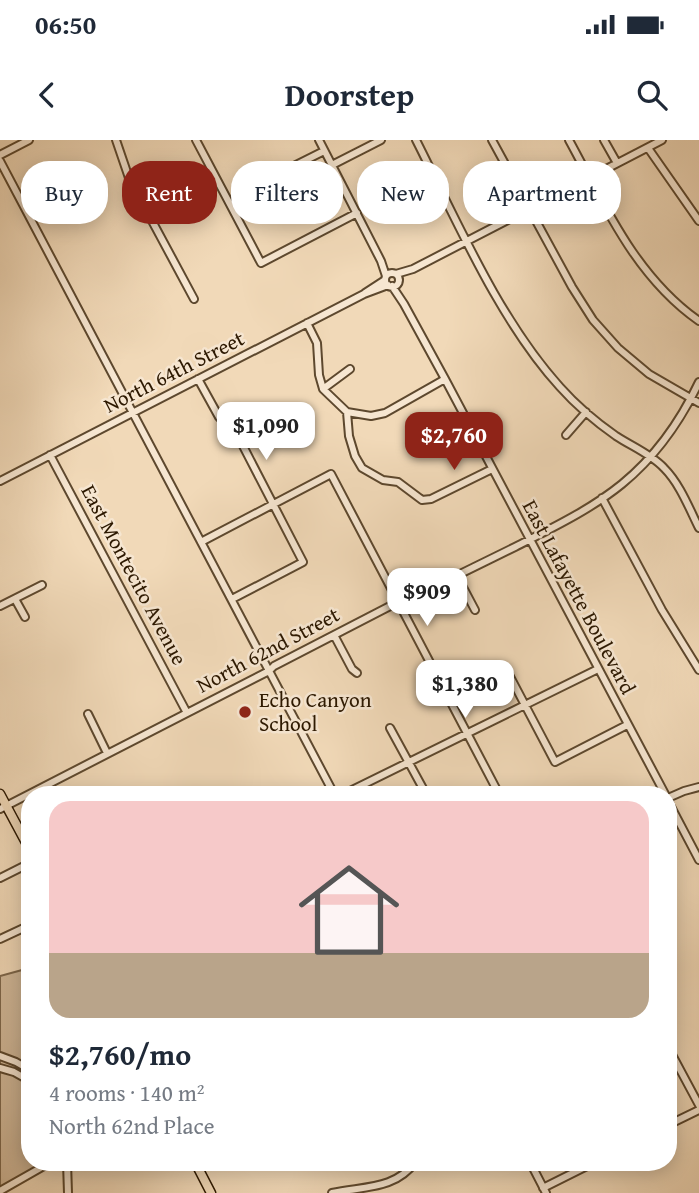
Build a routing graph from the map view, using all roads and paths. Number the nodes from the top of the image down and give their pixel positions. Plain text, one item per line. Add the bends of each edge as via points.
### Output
1 (29, 140) edge
2 (116, 140) edge
3 (196, 140) edge
4 (319, 140) edge
5 (381, 140) edge
6 (416, 140) edge
7 (492, 140) edge
8 (569, 140) edge
9 (604, 140) edge
10 (662, 140) edge
11 (648, 148) junction
12 (324, 151) junction
13 (0, 155) edge
14 (0, 161) edge
15 (304, 161) edge
16 (330, 161) edge
17 (340, 161) edge
18 (503, 161) edge
19 (580, 161) edge
20 (616, 161) edge
21 (621, 161) edge
22 (343, 186) edge
23 (357, 213) joint
24 (699, 221) edge
25 (362, 224) edge
26 (499, 224) edge
27 (537, 224) edge
28 (614, 224) edge
29 (467, 240) junction
30 (392, 280) junction
31 (194, 299) dead end
32 (699, 321) edge
33 (307, 323) junction
34 (350, 369) dead end
35 (198, 379) junction
36 (445, 379) junction
37 (699, 382) edge
38 (323, 389) junction
39 (691, 398) junction
40 (699, 403) edge
41 (133, 412) junction
42 (347, 412) junction
43 (586, 412) junction
44 (269, 427) dead end
45 (566, 435) dead end
46 (241, 442) junction
47 (50, 455) junction
48 (649, 456) junction
49 (492, 468) junction
50 (0, 481) edge
51 (602, 498) junction
52 (273, 504) junction
53 (699, 528) edge
54 (530, 540) junction
55 (201, 542) junction
56 (457, 576) junction
57 (42, 585) dead end
58 (15, 599) junction
59 (232, 599) junction
60 (399, 604) junction
61 (0, 607) edge
62 (475, 610) dead end
63 (25, 617) dead end
64 (334, 635) junction
65 (506, 669) dead end
66 (598, 669) junction
67 (699, 670) edge
68 (269, 671) junction
69 (358, 673) dead end
70 (525, 706) junction
71 (187, 713) junction
72 (88, 714) dead end
73 (627, 725) junction
74 (390, 728) dead end
75 (467, 734) junction
76 (107, 753) junction
77 (409, 762) junction
78 (43, 786) edge
79 (330, 786) edge
80 (360, 786) edge
81 (422, 786) edge
82 (495, 786) edge
83 (660, 786) edge
84 (699, 787) edge
85 (0, 794) edge
86 (677, 794) edge
87 (21, 798) edge
88 (3, 807) edge
89 (677, 817) edge
90 (21, 836) edge
91 (699, 860) edge
92 (21, 868) edge
93 (0, 878) edge
94 (21, 930) edge
95 (0, 940) edge
96 (0, 1056) edge
97 (677, 1064) edge
98 (21, 1065) edge
99 (0, 1068) edge
100 (21, 1076) edge
101 (699, 1107) edge
102 (677, 1120) edge
103 (35, 1171) edge
104 (67, 1171) edge
105 (200, 1171) edge
106 (408, 1171) edge
107 (535, 1171) edge
108 (579, 1171) edge
109 (545, 1190) edge
110 (0, 1191) edge
111 (68, 1193) edge
112 (211, 1193) edge
113 (332, 1193) edge

1 - 13 street
2 - 31 street via 129,178
3 - 23 street via 261,263
4 - 12 street, East Lafayette Boulevard
5 - 17 street
6 - 29 street
7 - 18 street
8 - 19 street
9 - 20 street
10 - 11 street, North 64th Street
11 - 21 street, North 64th Street
11 - 24 street
12 - 15 street
12 - 16 street, East Lafayette Boulevard
14 - 41 street
22 - 23 street, East Lafayette Boulevard
25 - 30 street, East Lafayette Boulevard
26 - 29 street, North 64th Street
27 - 39 street via 593,320 649,374
28 - 32 street via 666,294
29 - 30 street, North 64th Street
29 - 43 street via 526,345
30 - 33 street, North 64th Street
30 - 36 street, East Lafayette Boulevard
33 - 35 street, North 64th Street
33 - 38 street via 317,343
34 - 38 street
35 - 41 street, North 64th Street
35 - 46 street via 219,417
36 - 42 street via 385,413
36 - 49 street, East Lafayette Boulevard
37 - 39 street, North 62nd Street
38 - 42 street
39 - 40 street
39 - 48 street, North 62nd Street
41 - 47 street, North 64th Street
41 - 55 street
42 - 49 street via 349,436 362,468 383,480 398,482 422,500
43 - 45 street
43 - 48 street
44 - 46 street
46 - 52 street
47 - 50 street, North 64th Street
47 - 71 street, East Montecito Avenue
48 - 51 street, North 62nd Street
48 - 53 street via 665,468
49 - 54 street, East Lafayette Boulevard
51 - 54 street, North 62nd Street
51 - 67 street
52 - 55 street
52 - 59 street via 303,562
52 - 60 street via 331,474
54 - 56 street, North 62nd Street
54 - 66 street, East Lafayette Boulevard
55 - 59 street
56 - 60 street, North 62nd Street
56 - 62 street
57 - 58 street
58 - 61 street
58 - 63 street
59 - 68 street
60 - 64 street, North 62nd Street
60 - 75 street
64 - 68 street, North 62nd Street
64 - 69 street
65 - 70 street
66 - 70 street
66 - 73 street, East Lafayette Boulevard
68 - 71 street, North 62nd Street
68 - 79 street
70 - 73 street via 555,762
70 - 75 street
71 - 76 street, North 62nd Street
72 - 76 street
73 - 83 street, East Lafayette Boulevard
74 - 77 street
75 - 77 street
75 - 82 street
76 - 78 street, North 62nd Street
77 - 80 street
77 - 81 street
84 - 86 street
85 - 88 main road
87 - 88 street, North 62nd Street
88 - 90 main road
89 - 91 street, East Lafayette Boulevard
92 - 93 street
94 - 95 street
96 - 98 street
97 - 101 street
99 - 100 street
101 - 102 street
103 - 110 street
104 - 111 street
105 - 112 main road
106 - 113 street via 385,1185
107 - 109 street
108 - 109 street

